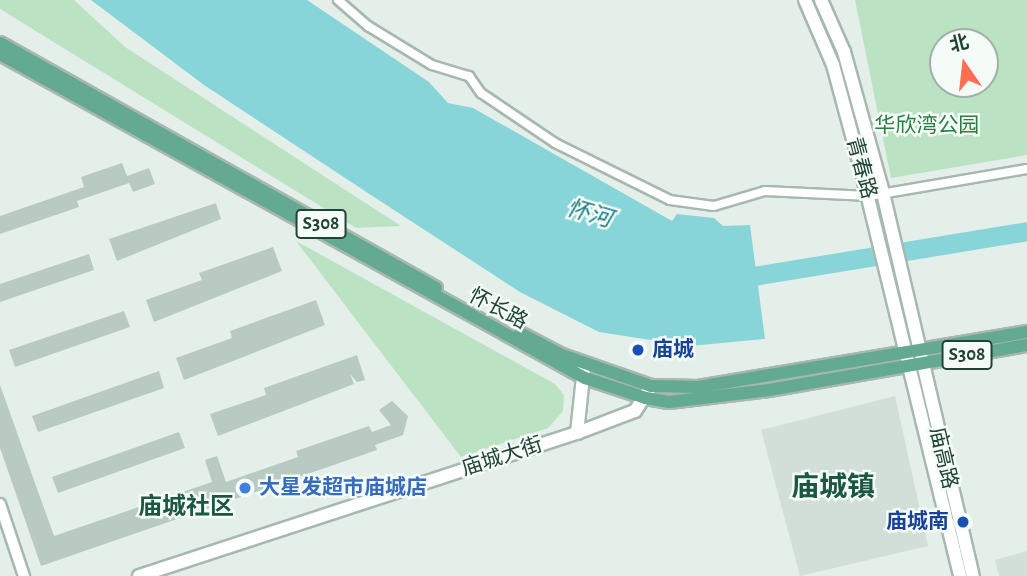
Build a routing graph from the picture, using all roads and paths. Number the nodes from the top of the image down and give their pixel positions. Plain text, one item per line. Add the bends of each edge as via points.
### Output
1 (338, 0) edge
2 (805, 0) edge
3 (821, 0) edge
4 (0, 43) edge
5 (0, 54) edge
6 (1027, 169) edge
7 (883, 193) junction
8 (869, 196) junction
9 (1027, 332) edge
10 (916, 339) joint
11 (1027, 345) edge
12 (911, 355) junction
13 (584, 363) junction
14 (584, 378) junction
15 (648, 392) junction
16 (577, 433) junction
17 (0, 504) edge
18 (23, 576) edge
19 (139, 576) edge
20 (960, 576) edge
21 (973, 576) edge

1 - 8 street via 368,26 432,65 469,76 481,93 555,144 670,200 714,206 765,191
2 - 8 main road, 青春路 via 833,65
3 - 7 main road, 青春路 via 844,52
4 - 13 main road, 怀长路 / S308 via 454,299
5 - 14 main road, 怀长路 / S308
6 - 7 street
7 - 8 street
7 - 10 main road, 青春路
8 - 12 main road, 青春路
9 - 12 main road, 怀长路 / S308
10 - 12 main road, 庙高路
11 - 12 main road, 怀长路 / S308
12 - 15 main road, 怀长路 / S308
12 - 20 main road, 庙高路
12 - 21 main road, 庙高路
13 - 14 main road
13 - 15 main road, 怀长路 / S308
14 - 15 main road, 怀长路 / S308
14 - 16 main road
15 - 16 main road, 庙城大街 via 635,411
16 - 19 main road, 庙城大街
17 - 18 street

